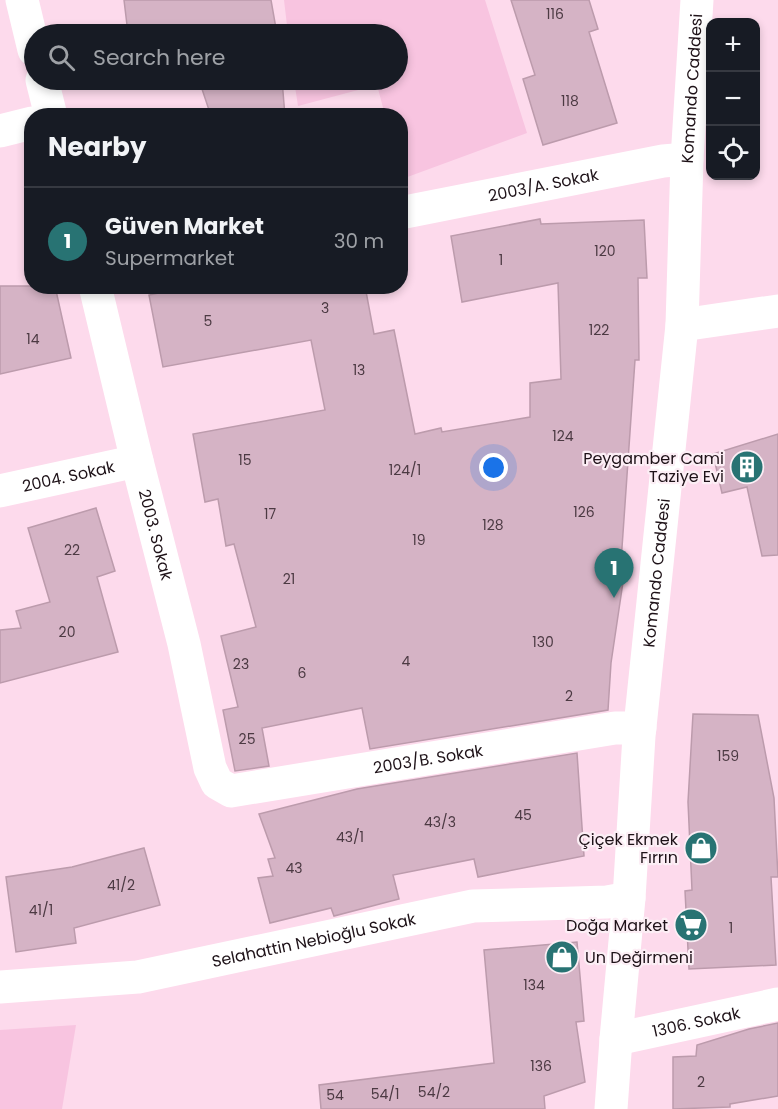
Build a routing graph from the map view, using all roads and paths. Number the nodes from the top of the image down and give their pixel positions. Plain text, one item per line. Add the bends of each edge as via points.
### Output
1 (22, 0) edge
2 (697, 0) edge
3 (28, 24) edge
4 (44, 90) edge
5 (49, 108) edge
6 (24, 125) edge
7 (0, 131) edge
8 (687, 159) junction
9 (408, 211) edge
10 (97, 294) edge
11 (778, 311) edge
12 (682, 325) junction
13 (137, 461) junction
14 (0, 491) edge
15 (640, 728) junction
16 (217, 783) joint
17 (629, 898) junction
18 (0, 987) edge
19 (778, 1004) edge
20 (616, 1039) junction
21 (611, 1109) edge

1 - 3 street
2 - 8 street, Komando Caddesi
4 - 5 street
6 - 7 street
8 - 9 street, 2003/A. Sokak via 663,160
8 - 12 street, Komando Caddesi
10 - 13 street, 2003. Sokak
11 - 12 street
12 - 15 street, Komando Caddesi
13 - 14 street, 2004. Sokak
13 - 16 street, 2003. Sokak via 184,644 210,768
15 - 16 street, 2003/B. Sokak via 615,728 231,791
15 - 17 street, Komando Caddesi
17 - 18 street, Selahattin Nebioğlu Sokak via 473,906 138,977
17 - 20 street, Komando Caddesi
19 - 20 street, 1306. Sokak
20 - 21 street, Komando Caddesi

